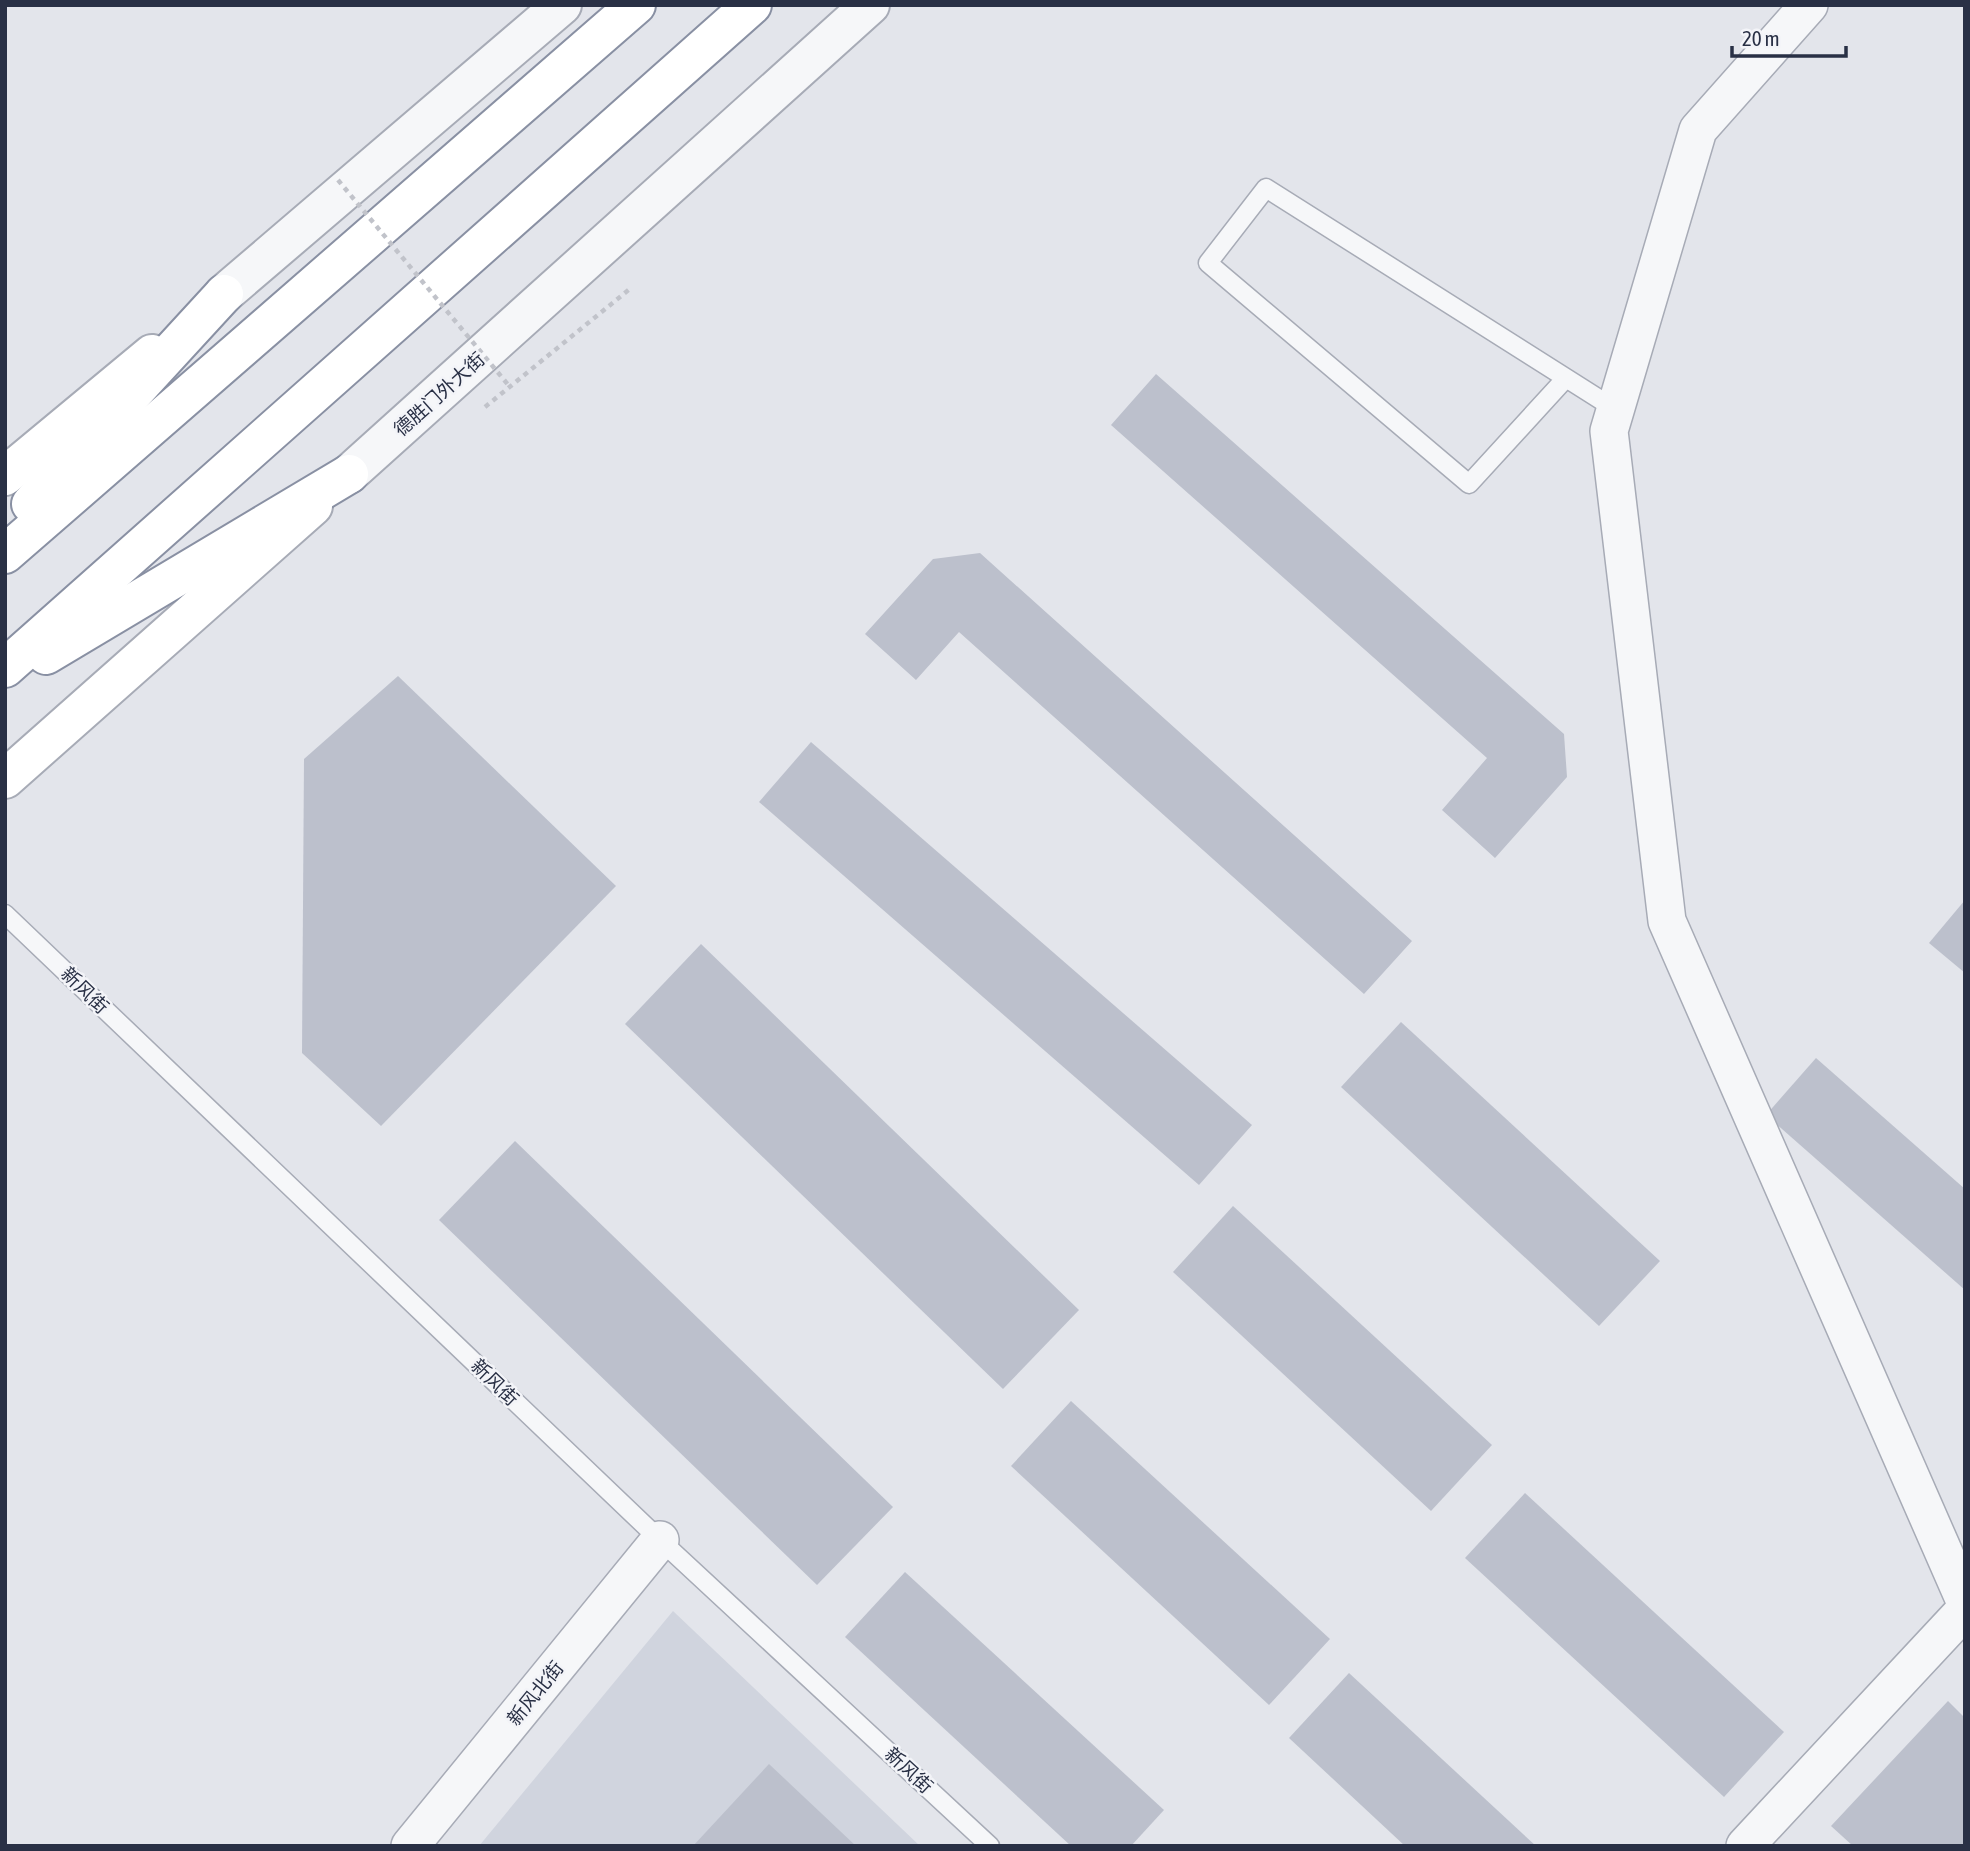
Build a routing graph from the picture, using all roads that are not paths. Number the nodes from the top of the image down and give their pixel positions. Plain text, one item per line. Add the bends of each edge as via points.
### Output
1 (562, 5) edge
2 (636, 5) edge
3 (752, 5) edge
4 (870, 5) edge
5 (1809, 5) edge
6 (223, 294) junction
7 (1566, 378) junction
8 (1615, 409) junction
9 (349, 474) junction
10 (5, 476) edge
11 (5, 532) edge
12 (5, 554) edge
13 (5, 668) edge
14 (5, 679) edge
15 (5, 779) edge
16 (5, 914) edge
17 (660, 1540) junction
18 (1965, 1601) edge
19 (1965, 1610) edge
20 (410, 1846) edge
21 (990, 1846) edge
22 (1745, 1846) edge

1 - 6 street
2 - 12 main road
3 - 13 main road
4 - 9 street, 德胜门外大街
5 - 8 street via 1698,130
6 - 10 main road
6 - 11 main road
7 - 7 lane via 1266,188 1208,263 1469,484
7 - 8 lane
8 - 18 street via 1609,431 1667,921
9 - 14 main road
9 - 15 main road, 德胜门外大街
16 - 17 lane, 新风街
17 - 20 street, 新风北街
17 - 21 lane, 新风街
19 - 22 street

